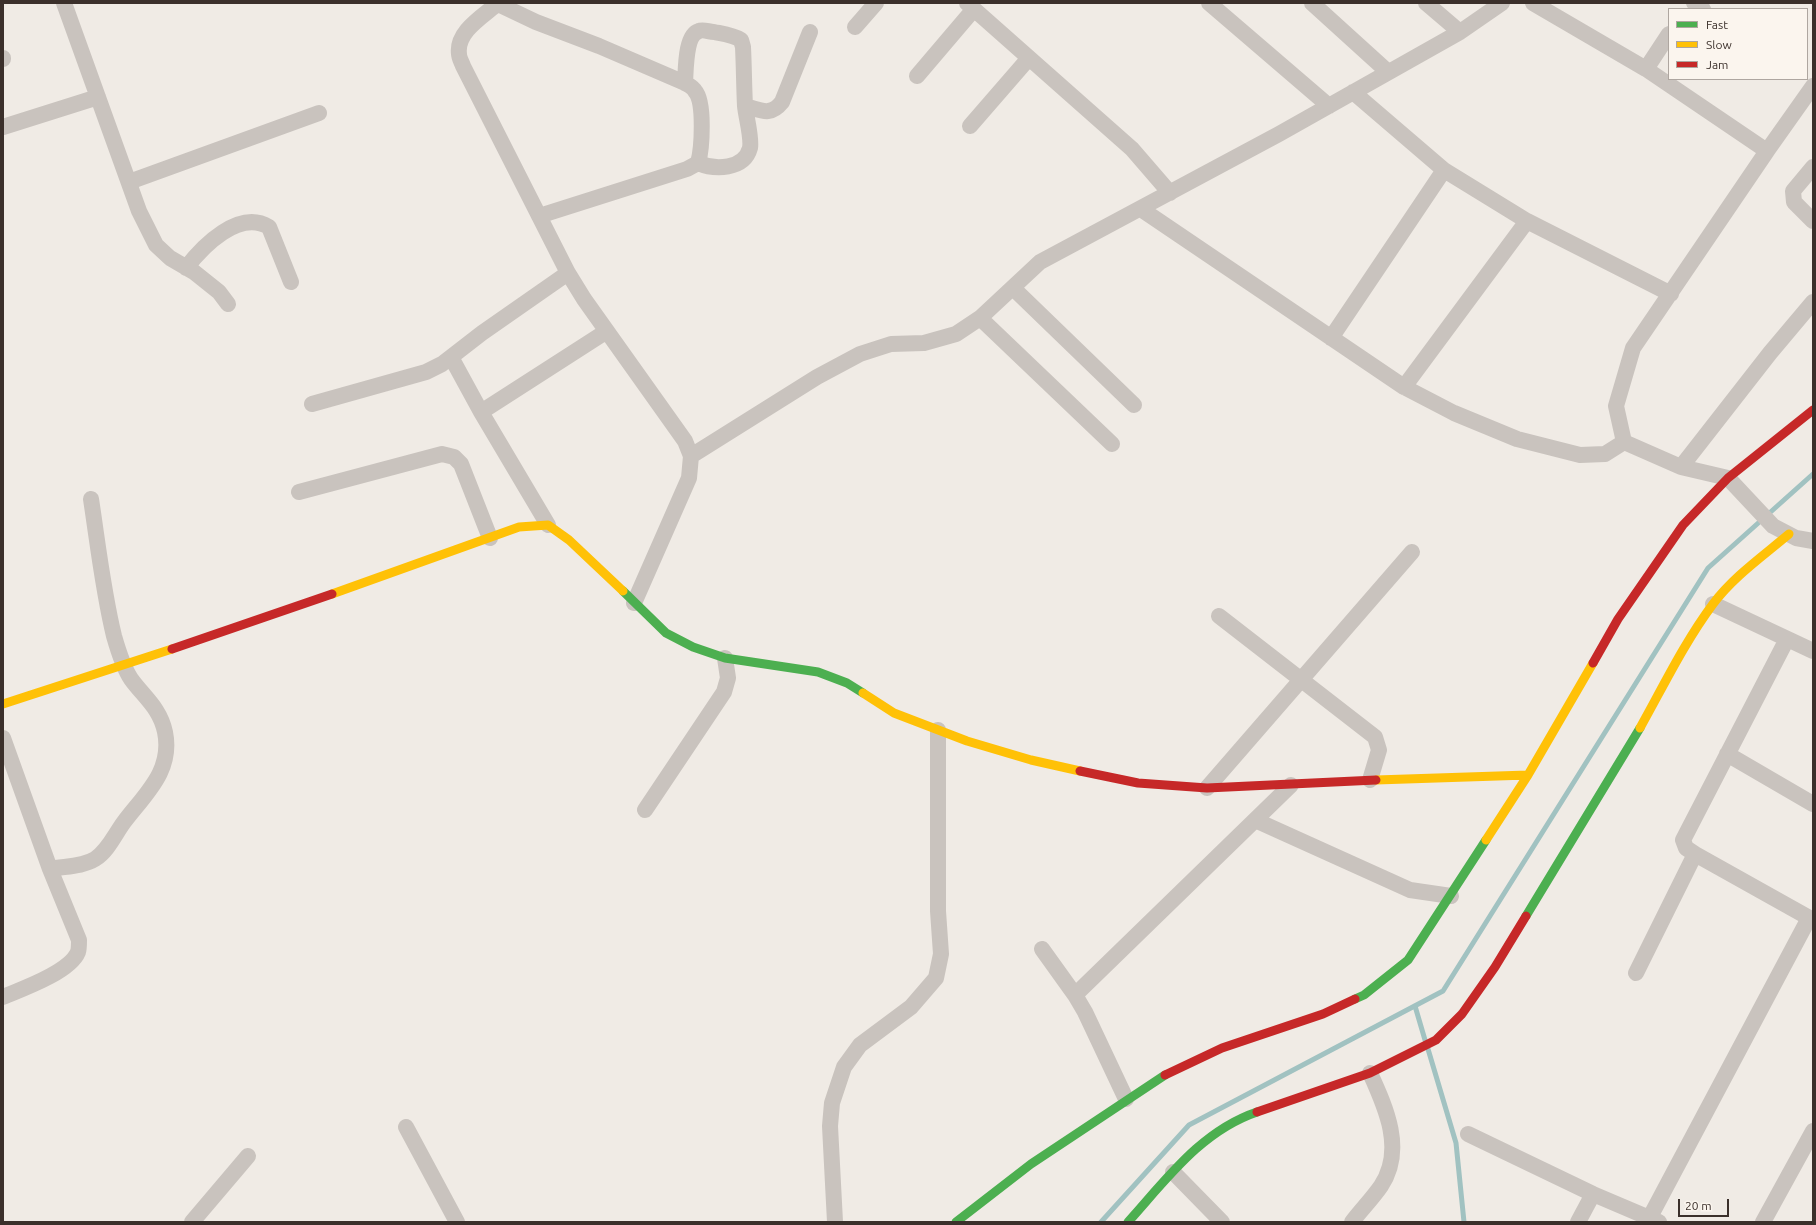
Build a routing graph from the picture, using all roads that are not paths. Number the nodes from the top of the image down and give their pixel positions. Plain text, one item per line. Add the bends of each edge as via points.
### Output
1 (64, 3) edge
2 (496, 3) edge
3 (876, 3) edge
4 (1209, 3) edge
5 (1312, 3) edge
6 (1426, 3) edge
7 (1502, 3) edge
8 (1533, 3) edge
9 (971, 6) edge
10 (855, 27) dead end
11 (810, 32) dead end
12 (1460, 32) junction
13 (1668, 36) edge
14 (1029, 58) junction
15 (1646, 69) junction
16 (1388, 72) junction
17 (917, 76) dead end
18 (685, 83) junction
19 (1813, 86) edge
20 (1353, 92) junction
21 (98, 97) junction
22 (745, 106) junction
23 (1328, 106) junction
24 (319, 113) dead end
25 (970, 126) dead end
26 (3, 127) edge
27 (1767, 151) junction
28 (698, 163) junction
29 (1813, 167) edge
30 (1444, 170) junction
31 (129, 182) junction
32 (1170, 193) junction
33 (1141, 208) junction
34 (539, 216) junction
35 (1527, 221) junction
36 (1813, 221) edge
37 (186, 268) junction
38 (566, 269) junction
39 (291, 282) dead end
40 (1013, 288) junction
41 (1671, 294) junction
42 (1813, 302) edge
43 (228, 304) dead end
44 (980, 318) junction
45 (607, 331) junction
46 (1331, 338) junction
47 (451, 357) junction
48 (1404, 387) junction
49 (312, 404) dead end
50 (1134, 405) dead end
51 (1813, 410) edge
52 (481, 412) junction
53 (1624, 442) junction
54 (1112, 444) dead end
55 (691, 456) junction
56 (1682, 467) junction
57 (1731, 482) junction
58 (299, 492) dead end
59 (91, 499) dead end
60 (548, 525) junction
61 (1789, 534) junction
62 (490, 538) junction
63 (1813, 541) edge
64 (1412, 552) dead end
65 (634, 602) junction
66 (1713, 604) junction
67 (1219, 616) dead end
68 (1787, 639) junction
69 (1813, 651) edge
70 (725, 658) junction
71 (124, 665) junction
72 (1301, 680) junction
73 (3, 704) edge
74 (938, 730) junction
75 (3, 738) edge
76 (1727, 754) junction
77 (1528, 775) junction
78 (1370, 780) junction
79 (1291, 784) junction
80 (1207, 788) junction
81 (1813, 804) edge
82 (645, 810) dead end
83 (1255, 820) junction
84 (1695, 854) junction
85 (50, 869) junction
86 (1451, 896) junction
87 (1811, 919) edge
88 (1042, 949) dead end
89 (1636, 973) dead end
90 (1075, 995) junction
91 (3, 997) edge
92 (1370, 1073) junction
93 (1126, 1099) junction
94 (406, 1128) dead end
95 (1813, 1132) edge
96 (1468, 1134) dead end
97 (248, 1156) dead end
98 (1172, 1172) junction
99 (1593, 1194) junction
100 (1655, 1220) edge
101 (192, 1222) edge
102 (457, 1222) edge
103 (835, 1222) edge
104 (956, 1222) edge
105 (1128, 1222) edge
106 (1222, 1222) edge
107 (1352, 1222) edge
108 (1578, 1222) edge
109 (1763, 1222) edge

1 - 21 street
2 - 18 street
2 - 34 street via 468,29 460,41 459,54
3 - 10 street
4 - 23 street
5 - 16 street
6 - 12 street
7 - 12 street
8 - 15 street
9 - 14 street
9 - 17 street
11 - 22 street via 782,102 777,108 769,112
12 - 16 street
13 - 15 street
14 - 25 street
14 - 32 street via 1132,149
15 - 27 street
16 - 20 street
18 - 22 street via 689,42 694,32 700,30 734,36 741,40 743,47
18 - 28 street via 695,90 700,98 702,135
19 - 27 street
20 - 23 street
20 - 30 street
21 - 26 street
21 - 31 street
22 - 28 street via 750,147 746,157 737,164 717,168 709,168
23 - 32 street
24 - 31 street
27 - 41 street
28 - 34 street via 687,169
29 - 36 street via 1793,192 1794,202
30 - 35 street
30 - 46 street
31 - 37 street via 156,245
32 - 33 street
33 - 40 street via 1040,262
33 - 46 street
34 - 38 street
35 - 41 street
35 - 48 street
37 - 39 street via 201,249 215,237 238,225 254,221 269,227
37 - 43 street via 219,292
38 - 45 street
38 - 47 street
40 - 44 street
40 - 50 street
41 - 53 street via 1633,348 1616,406
42 - 56 street
44 - 54 street
44 - 55 street via 956,334 924,343 890,344 860,354 817,377
45 - 52 street
45 - 55 street via 685,441
46 - 48 street
47 - 49 street via 426,372
47 - 52 street
48 - 53 street via 1454,414 1541,446 1580,455 1605,454
51 - 57 street
52 - 60 street
53 - 56 street
55 - 65 street via 689,478
56 - 57 street
57 - 61 street via 1773,526
57 - 77 street via 1683,525 1618,619
58 - 62 street via 442,454 454,457 460,464
59 - 71 street via 114,637
60 - 62 street via 519,527
60 - 65 street via 569,540
61 - 63 street
61 - 66 street via 1743,572
62 - 71 street via 229,631
64 - 72 street
65 - 70 street via 666,633 693,647
66 - 68 street
66 - 92 street via 1495,967 1462,1014 1436,1040
67 - 72 street
68 - 69 street
68 - 76 street
70 - 74 street via 818,672 847,684 894,713
70 - 82 street via 728,678 724,692
71 - 73 street
71 - 85 street via 130,678 149,698 158,713 165,732 166,754 163,764 151,790 124,822 103,854 84,864
72 - 78 street via 1375,736 1379,750
72 - 80 street
74 - 80 street via 1031,760 1085,772 1138,783
74 - 103 street via 938,911 941,954 936,978 911,1006 860,1045 844,1067 832,1103 830,1126
75 - 85 street
76 - 81 street
76 - 84 street via 1683,840 1686,848
77 - 78 street
77 - 86 street
78 - 79 street
79 - 80 street
79 - 83 street
83 - 86 street via 1410,890
83 - 90 street
84 - 87 street
84 - 89 street
85 - 91 street via 79,940 78,952 70,963 47,978
86 - 93 street via 1408,960 1364,995 1323,1014 1222,1048 1169,1072
87 - 100 street
88 - 90 street
90 - 93 street
92 - 98 street via 1247,1115 1219,1130 1195,1148
92 - 107 street via 1386,1108 1392,1142 1391,1160 1381,1185
93 - 104 street via 1031,1164
94 - 102 street
95 - 109 street
96 - 99 street
97 - 101 street
98 - 105 street
98 - 106 street
99 - 100 street
99 - 108 street

